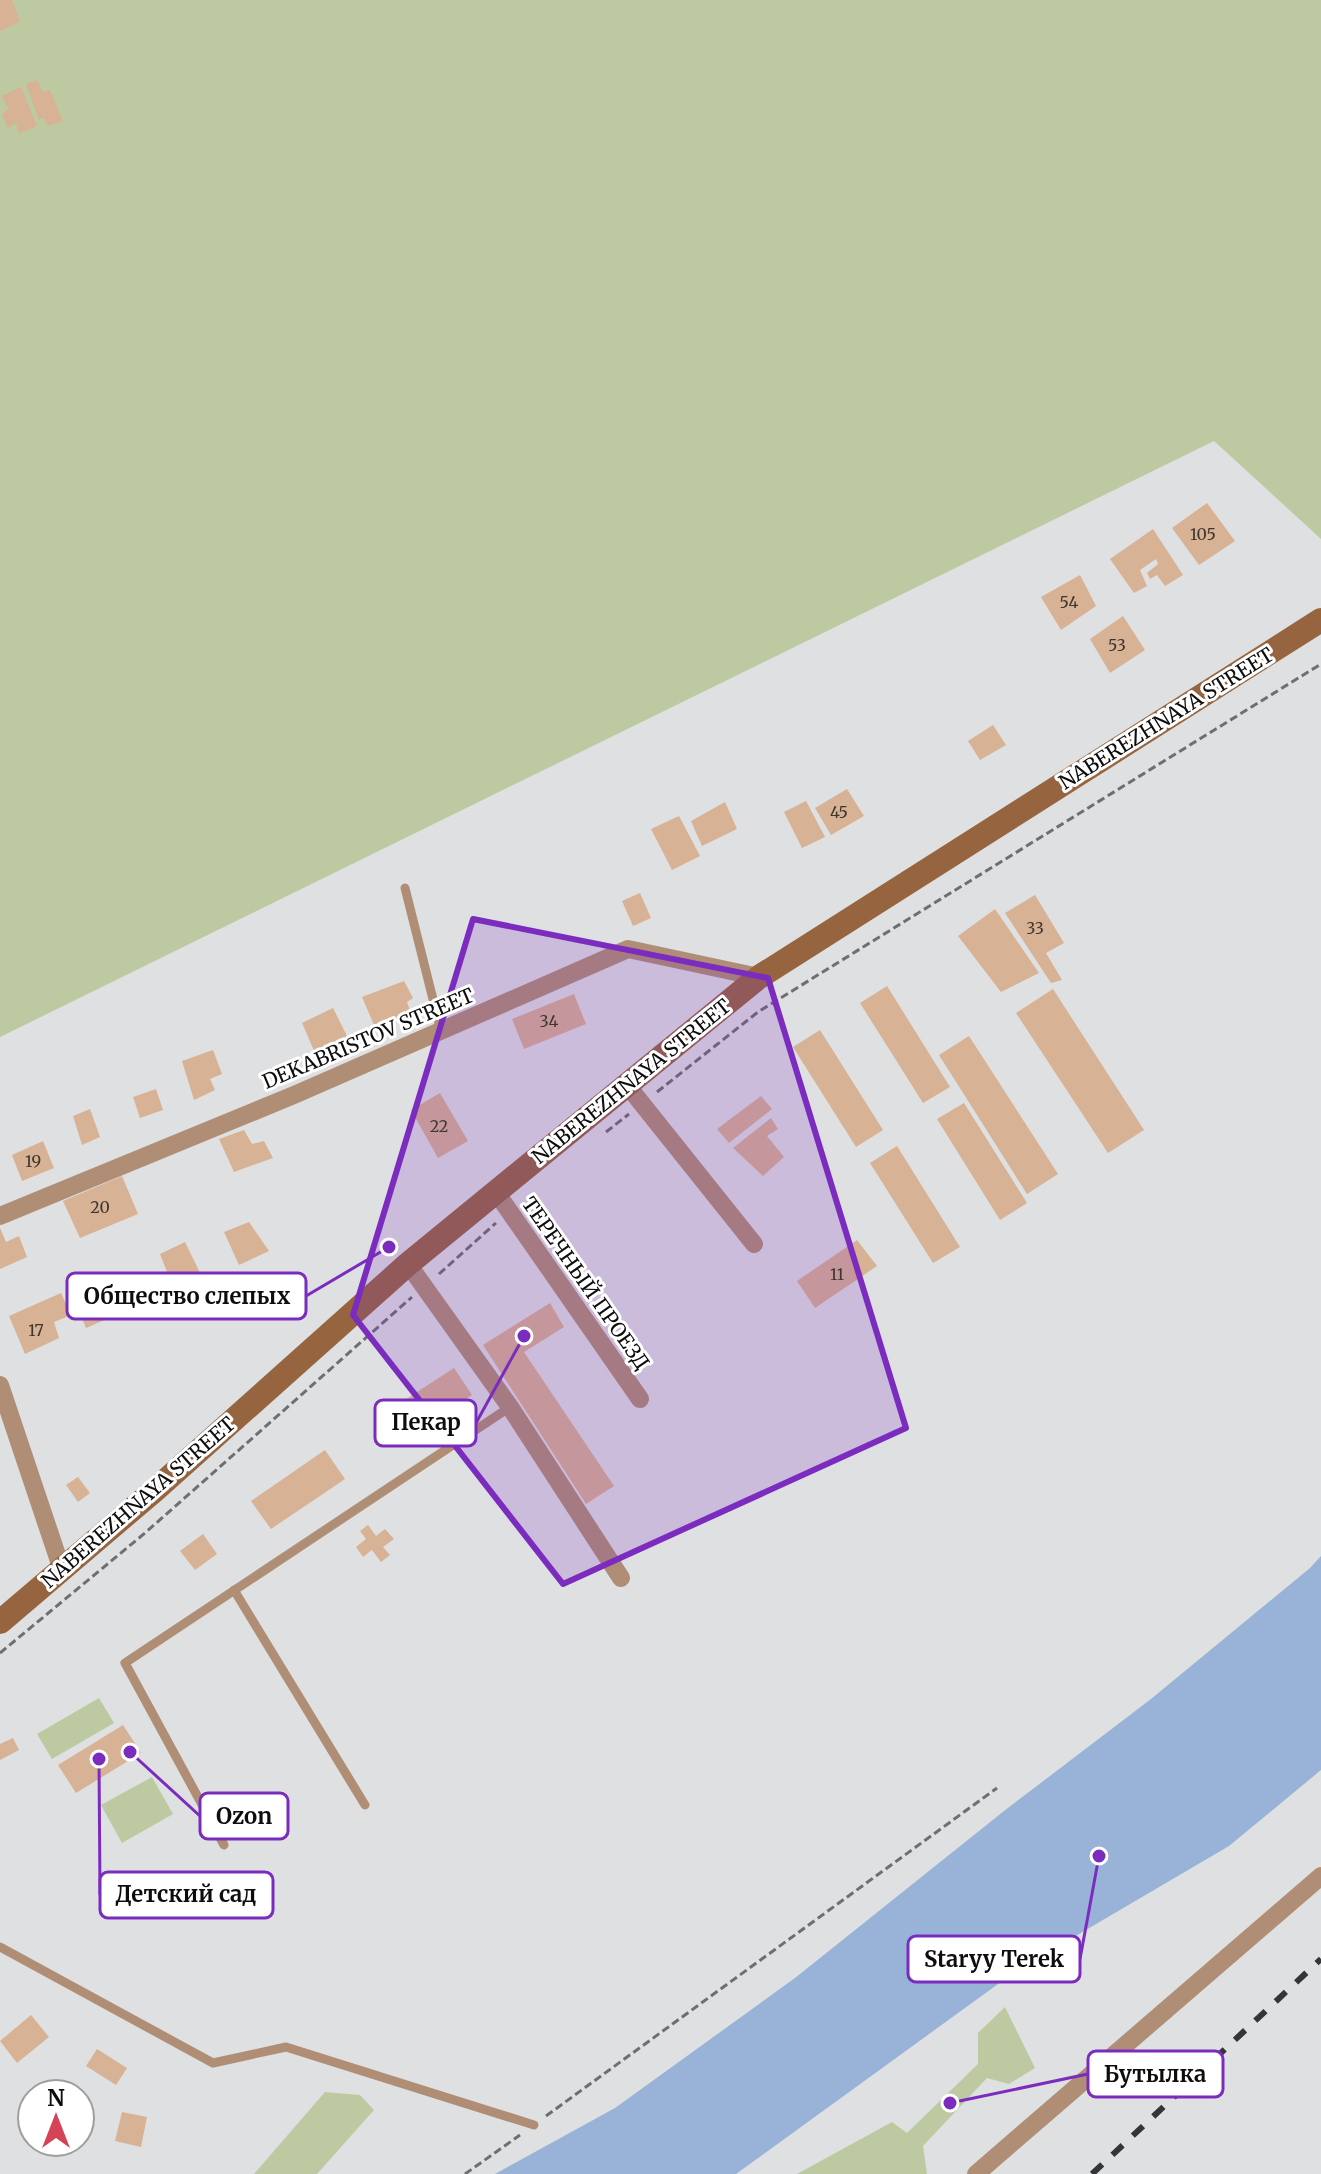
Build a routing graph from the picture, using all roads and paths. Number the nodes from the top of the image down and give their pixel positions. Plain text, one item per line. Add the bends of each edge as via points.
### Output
1 (1321, 620) edge
2 (405, 888) dead end
3 (759, 977) junction
4 (441, 1031) junction
5 (627, 1085) junction
6 (496, 1192) junction
7 (0, 1216) edge
8 (754, 1244) dead end
9 (408, 1264) junction
10 (0, 1385) edge
11 (640, 1399) dead end
12 (510, 1407) junction
13 (7, 1431) edge
14 (62, 1570) junction
15 (621, 1578) dead end
16 (234, 1590) junction
17 (0, 1622) edge
18 (997, 1788) dead end
19 (365, 1805) dead end
20 (224, 1845) dead end
21 (1321, 1876) edge
22 (0, 1947) edge
23 (534, 2125) junction
24 (465, 2174) edge
25 (976, 2174) edge

1 - 3 main road, NABEREZHNAYA STREET
2 - 4 lane
3 - 4 street, DEKABRISTOV STREET via 628,949
3 - 5 main road, NABEREZHNAYA STREET
4 - 7 street, DEKABRISTOV STREET
5 - 6 main road, NABEREZHNAYA STREET
5 - 8 street
6 - 9 main road, NABEREZHNAYA STREET
6 - 11 street, ТЕРЕЧНЫЙ ПРОЕЗД
9 - 12 street
9 - 14 main road, NABEREZHNAYA STREET
10 - 13 street
12 - 15 street
12 - 16 lane
13 - 14 street
14 - 17 main road, NABEREZHNAYA STREET
16 - 19 lane
16 - 20 lane via 125,1663
18 - 23 path
21 - 25 street
22 - 23 lane via 213,2063 286,2047
23 - 24 path

